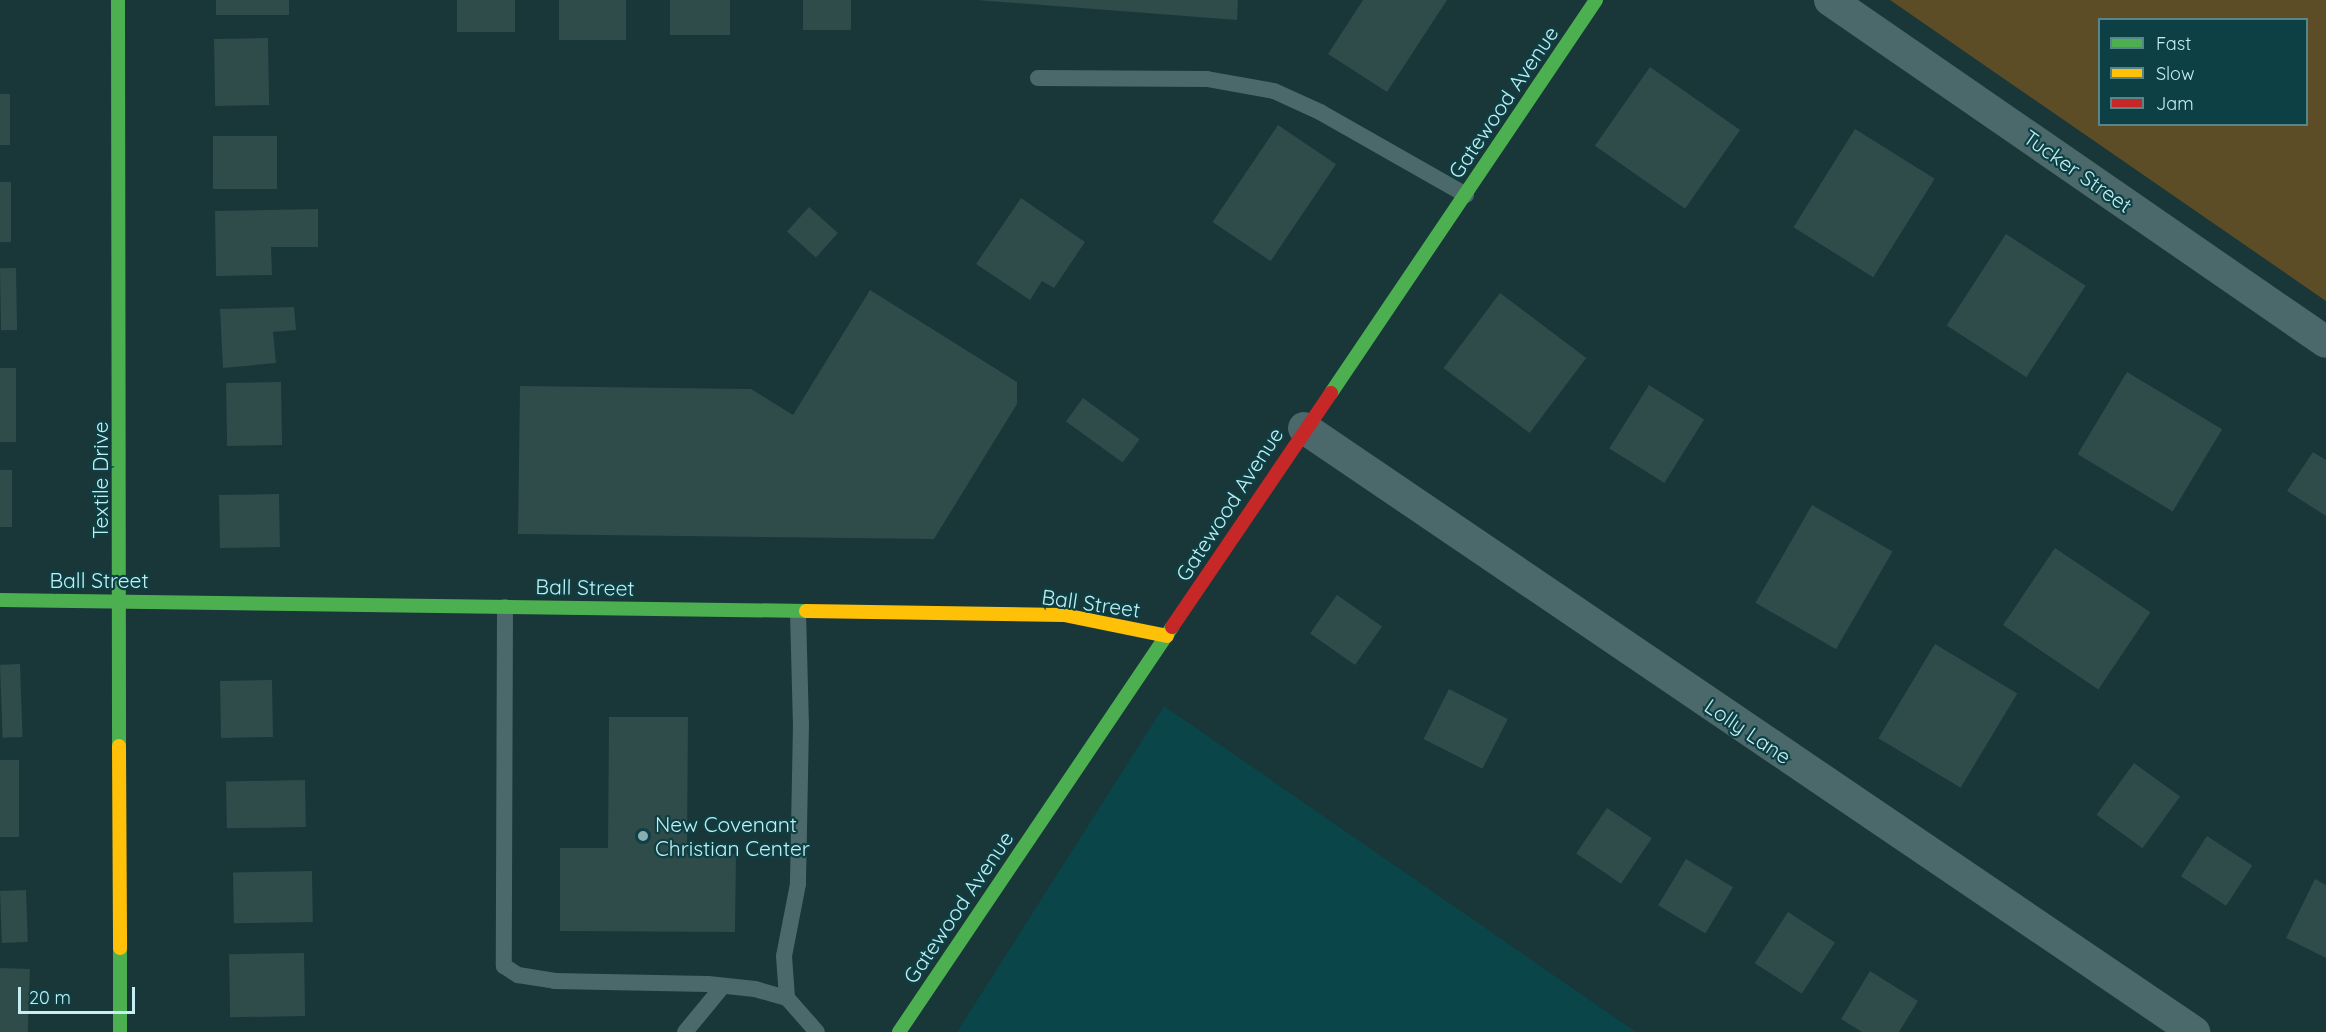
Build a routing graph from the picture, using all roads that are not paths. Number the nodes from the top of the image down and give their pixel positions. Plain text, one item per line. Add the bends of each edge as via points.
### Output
1 (118, 0) edge
2 (1596, 0) edge
3 (1830, 0) edge
4 (1038, 78) dead end
5 (1466, 195) junction
6 (2326, 342) edge
7 (1304, 428) junction
8 (0, 600) edge
9 (122, 601) junction
10 (505, 607) junction
11 (798, 612) junction
12 (1167, 636) junction
13 (723, 986) junction
14 (787, 998) junction
15 (120, 1032) edge
16 (685, 1032) edge
17 (817, 1032) edge
18 (899, 1032) edge
19 (2194, 1032) edge

1 - 9 street, Textile Drive
2 - 5 street, Gatewood Avenue
3 - 6 street, Tucker Street
4 - 5 lane via 1207,79 1274,91 1320,112
5 - 7 street, Gatewood Avenue
7 - 12 street, Gatewood Avenue
7 - 19 street, Lolly Lane
8 - 9 street, Ball Street
9 - 10 street, Ball Street
9 - 15 street, Textile Drive
10 - 11 street, Ball Street
10 - 13 lane via 504,966 518,975 554,981
11 - 12 street, Ball Street via 1064,615
11 - 14 lane via 798,884 784,956
12 - 18 street, Gatewood Avenue
13 - 14 lane
13 - 16 lane
14 - 17 lane

